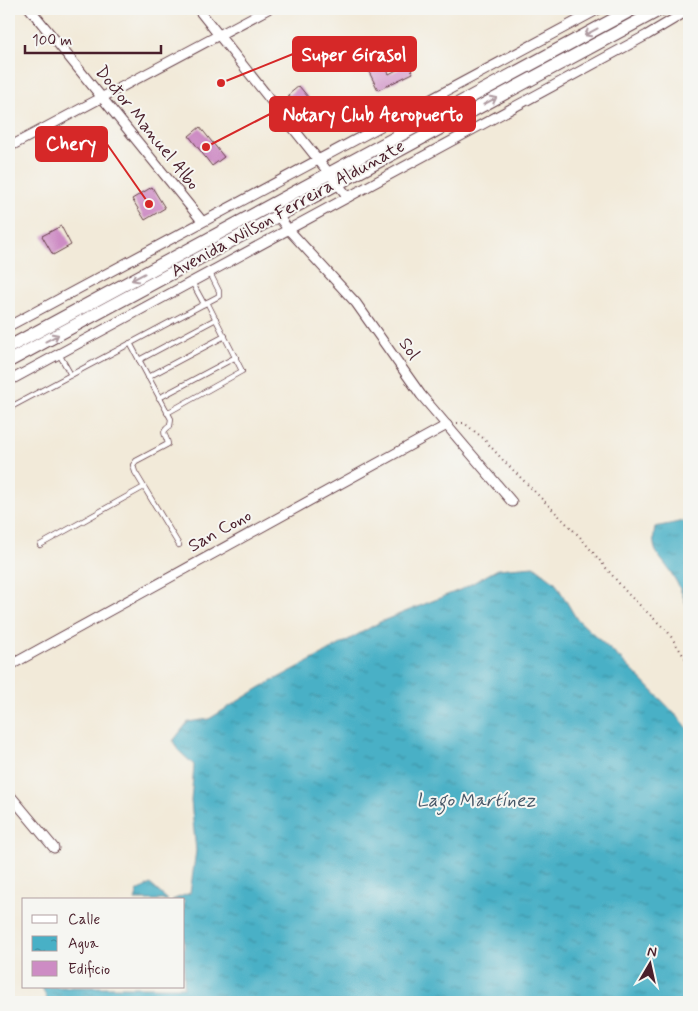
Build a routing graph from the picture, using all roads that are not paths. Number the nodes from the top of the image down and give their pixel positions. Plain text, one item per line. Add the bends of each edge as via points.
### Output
1 (30, 9) edge
2 (198, 9) edge
3 (268, 9) edge
4 (599, 9) edge
5 (633, 9) edge
6 (661, 9) edge
7 (689, 10) edge
8 (219, 35) junction
9 (102, 98) junction
10 (9, 147) edge
11 (319, 160) junction
12 (334, 178) junction
13 (348, 197) junction
14 (278, 216) junction
15 (202, 221) junction
16 (288, 229) junction
17 (209, 272) junction
18 (192, 282) junction
19 (205, 303) junction
20 (216, 319) junction
21 (9, 326) edge
22 (225, 336) junction
23 (130, 343) junction
24 (9, 346) edge
25 (59, 354) junction
26 (236, 357) junction
27 (139, 360) junction
28 (9, 361) edge
29 (71, 375) junction
30 (148, 377) junction
31 (9, 381) edge
32 (159, 398) junction
33 (9, 408) edge
34 (167, 413) junction
35 (447, 424) junction
36 (144, 487) junction
37 (512, 502) dead end
38 (40, 545) dead end
39 (179, 545) dead end
40 (9, 666) edge
41 (9, 794) edge
42 (54, 848) dead end

1 - 9 street, Doctor Manuel Albo
2 - 8 street
3 - 8 street
4 - 11 street, Avenida Wilson Ferreira Aldunate
5 -> 12 main road, Avenida Wilson Ferreira Aldunate
12 -> 6 main road, Avenida Wilson Ferreira Aldunate
7 - 13 street, Avenida Wilson Ferreira Aldunate
8 - 9 street
8 - 11 street
9 - 10 street
9 - 15 street, Doctor Manuel Albo
11 - 12 street
11 - 15 street, Avenida Wilson Ferreira Aldunate
12 - 13 street
12 - 14 main road, Avenida Wilson Ferreira Aldunate
12 -> 24 main road, Avenida Wilson Ferreira Aldunate
13 - 16 street, Avenida Wilson Ferreira Aldunate
14 - 16 street, Sol
28 -> 14 main road, Avenida Wilson Ferreira Aldunate
15 - 21 street, Avenida Wilson Ferreira Aldunate
16 - 17 street, Avenida Wilson Ferreira Aldunate
16 - 35 street, Sol via 356,303 421,395
17 - 18 street, Avenida Wilson Ferreira Aldunate
17 - 19 lane via 220,293
18 - 19 lane
18 - 25 street, Avenida Wilson Ferreira Aldunate
19 - 20 lane
19 - 23 lane
20 - 22 lane
20 - 27 lane
22 - 26 lane
22 - 30 lane
23 - 27 lane
23 - 29 lane
25 - 29 lane
25 - 31 street, Avenida Wilson Ferreira Aldunate
26 - 32 lane
26 - 34 lane via 242,371
27 - 30 lane
29 - 33 lane
30 - 32 lane
32 - 34 lane
34 - 36 lane via 171,419 164,432 168,444 133,465
35 - 37 street, Sol
35 - 40 street, San Cono
36 - 38 lane
36 - 39 lane
41 - 42 street

